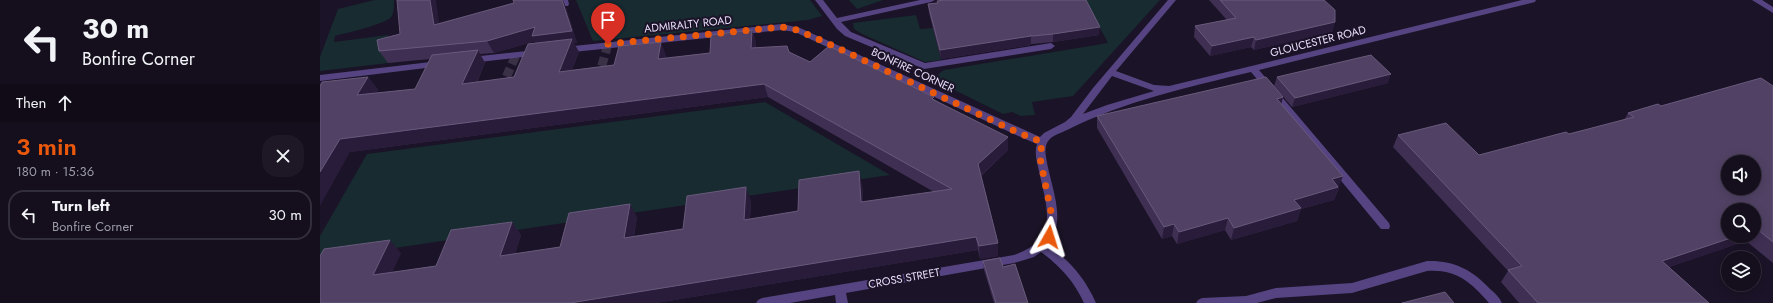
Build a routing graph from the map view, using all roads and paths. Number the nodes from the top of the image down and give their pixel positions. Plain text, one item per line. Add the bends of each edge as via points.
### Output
1 (819, 0) edge
2 (1172, 0) edge
3 (1532, 0) edge
4 (1756, 0) edge
5 (926, 1) edge
6 (1773, 11) edge
7 (836, 21) junction
8 (772, 28) joint
9 (1051, 46) edge
10 (461, 61) edge
11 (445, 63) edge
12 (1254, 69) junction
13 (1111, 72) junction
14 (320, 78) edge
15 (1176, 88) junction
16 (1071, 123) junction
17 (1042, 142) junction
18 (1385, 226) dead end
19 (1043, 247) junction
20 (840, 289) junction
21 (762, 303) edge
22 (842, 303) edge
23 (1090, 303) edge
24 (1202, 303) edge
25 (1496, 303) edge

1 - 7 street
2 - 13 street
3 - 12 street, GLOUCESTER ROAD
4 - 6 street
5 - 7 street
7 - 9 street via 852,36 924,66
8 - 10 street, ADMIRALTY ROAD
8 - 17 street, BONFIRE CORNER via 797,30
11 - 14 street
12 - 15 street, GLOUCESTER ROAD
12 - 18 street
13 - 15 street, GLOUCESTER ROAD via 1154,88
13 - 16 street
15 - 16 street via 1110,107
16 - 17 street via 1049,135
17 - 19 street via 1040,158 1052,216 1049,237
19 - 20 street, CROSS STREET via 1029,255 1014,259
19 - 23 street via 1070,268
20 - 21 street, CROSS STREET
20 - 22 street
24 - 25 street via 1246,301 1276,293 1352,288 1437,264 1459,270 1472,278

